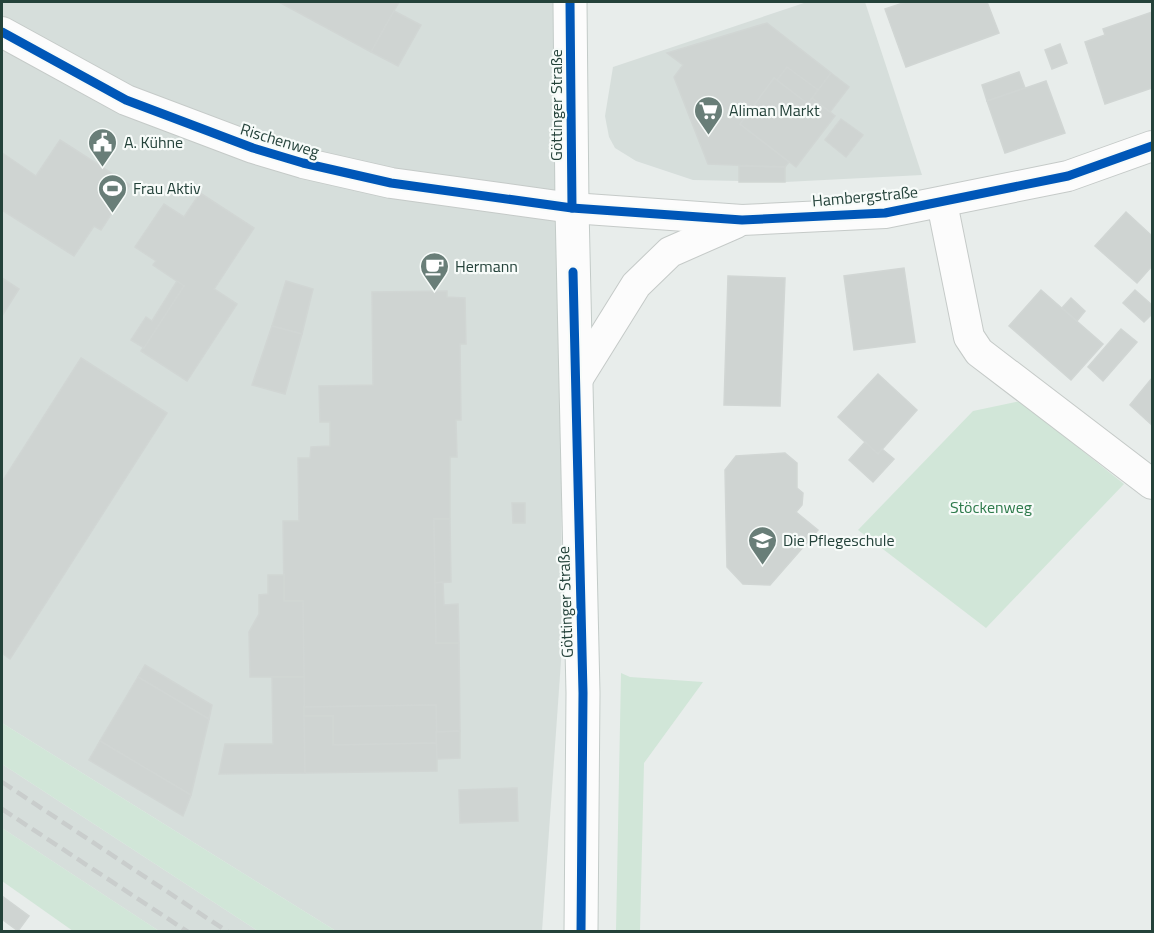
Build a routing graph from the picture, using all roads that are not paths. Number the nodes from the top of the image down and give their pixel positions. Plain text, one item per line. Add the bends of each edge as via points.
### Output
1 (570, 2) edge
2 (2, 32) edge
3 (1152, 146) edge
4 (942, 203) junction
5 (572, 208) junction
6 (742, 220) junction
7 (575, 383) junction
8 (1152, 484) edge
9 (581, 932) edge

1 - 5 street, Göttinger Straße
2 - 5 street, Rischenweg via 126,99 253,148 391,183
3 - 4 street, Hambergstraße via 1068,176
4 - 6 street, Hambergstraße via 885,213
4 - 8 street via 969,337 979,352
5 - 6 street, Hambergstraße
5 - 7 street, Göttinger Straße
6 - 7 street, Hambergstraße via 669,252 636,285
7 - 9 street, Göttinger Straße via 583,693

